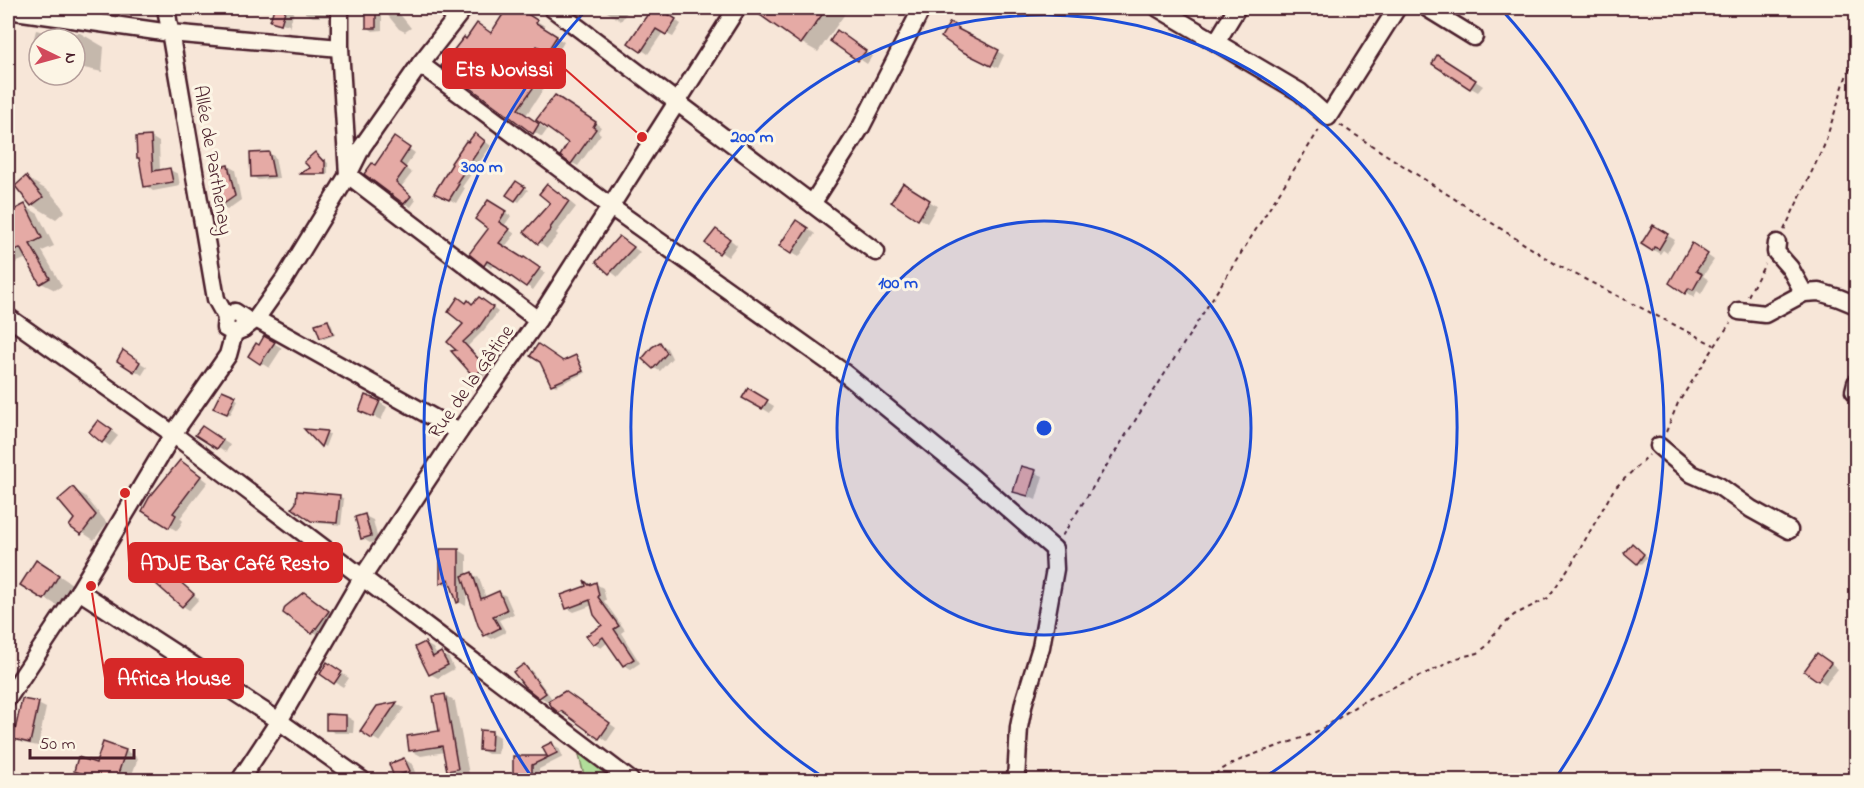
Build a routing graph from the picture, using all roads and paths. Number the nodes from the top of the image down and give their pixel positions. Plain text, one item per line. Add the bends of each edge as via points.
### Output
1 (165, 8) edge
2 (340, 8) edge
3 (464, 8) edge
4 (552, 8) edge
5 (737, 8) edge
6 (922, 8) edge
7 (1158, 8) edge
8 (1237, 8) edge
9 (1397, 8) edge
10 (1427, 8) edge
11 (8, 10) edge
12 (170, 33) junction
13 (1474, 38) dead end
14 (1217, 41) junction
15 (340, 48) junction
16 (1857, 56) edge
17 (420, 64) junction
18 (677, 102) junction
19 (1328, 117) junction
20 (348, 175) junction
21 (812, 204) junction
22 (610, 207) junction
23 (1777, 243) junction
24 (876, 252) dead end
25 (1804, 293) junction
26 (1857, 305) edge
27 (1739, 310) junction
28 (8, 316) edge
29 (538, 320) junction
30 (245, 327) junction
31 (1715, 346) junction
32 (459, 432) junction
33 (173, 434) junction
34 (1659, 446) junction
35 (1790, 530) dead end
36 (1054, 549) junction
37 (362, 578) junction
38 (79, 591) junction
39 (8, 698) edge
40 (279, 721) junction
41 (240, 780) edge
42 (362, 780) edge
43 (630, 780) edge
44 (1016, 780) edge
45 (1208, 780) edge

1 - 12 street, Allée de Parthenay
2 - 15 street
3 - 17 street
4 - 18 street
5 - 18 street, Rue de la Gâtine
6 - 21 street via 861,127
7 - 14 street
8 - 14 street
9 - 19 street
10 - 13 street
11 - 12 street
12 - 15 street
12 - 30 street, Allée de Parthenay via 216,299 226,317 235,312 244,318
14 - 19 street via 1300,92
15 - 20 street
16 - 23 path via 1846,77 1824,146
17 - 20 street via 362,147
17 - 22 street
18 - 21 street
18 - 22 street, Rue de la Gâtine
19 - 31 path via 1557,265
19 - 36 path
20 - 29 street
20 - 30 street via 285,278
21 - 24 street
22 - 29 street, Rue de la Gâtine
22 - 36 street via 843,372
23 - 25 street via 1776,252
23 - 27 path
25 - 26 street via 1819,292
25 - 27 street via 1765,314
27 - 31 path
28 - 33 street
29 - 32 street, Rue de la Gâtine
30 - 32 street
30 - 33 street
31 - 34 path via 1678,403
32 - 37 street, Rue de la Gâtine
33 - 37 street
33 - 38 street
34 - 35 street via 1692,474
34 - 45 path via 1614,489 1548,598 1514,615 1478,653 1450,661 1370,697 1311,735 1233,764
36 - 44 street via 1055,569 1041,647 1019,727
37 - 40 street, Rue de la Gâtine
37 - 43 street
38 - 39 street
38 - 40 street
40 - 41 street, Rue de la Gâtine
40 - 42 street

